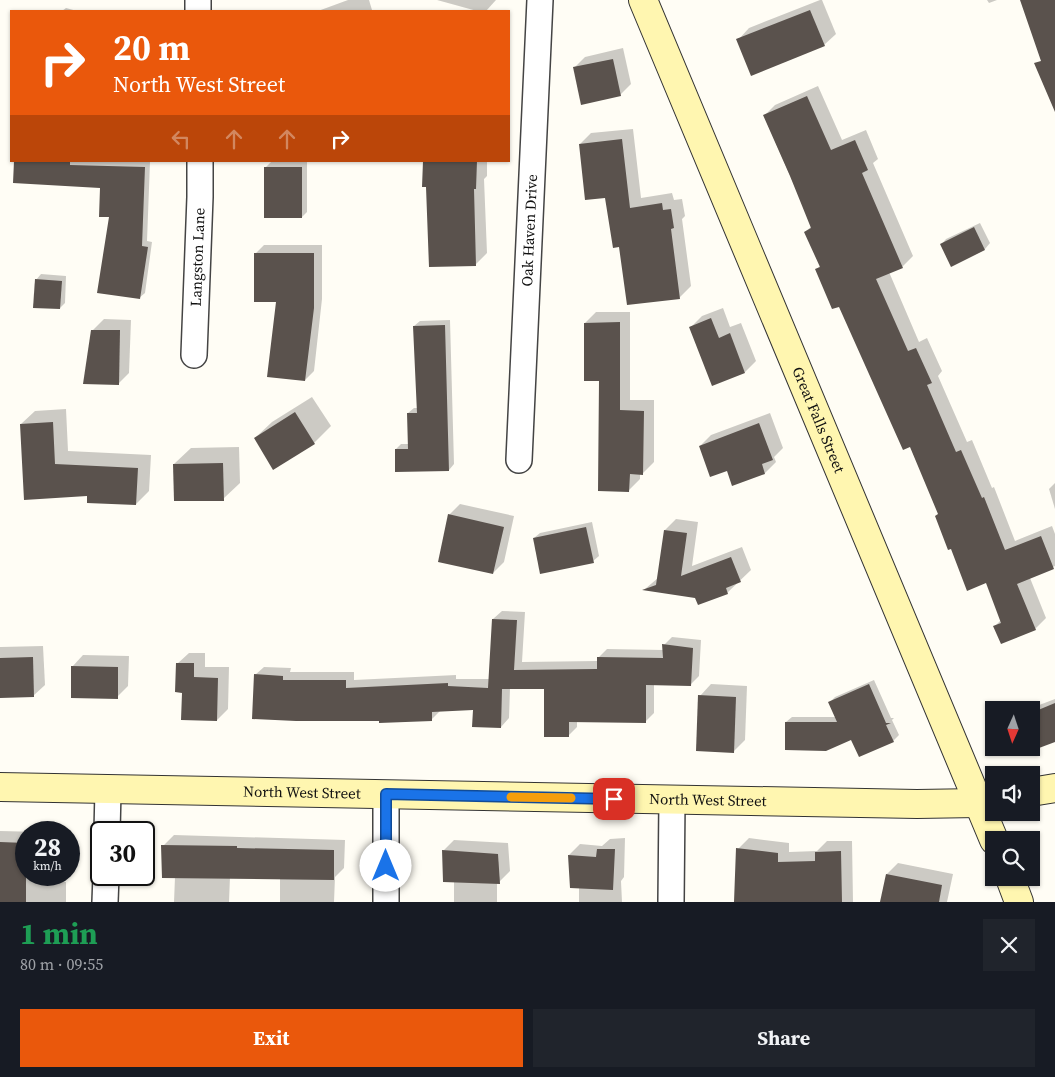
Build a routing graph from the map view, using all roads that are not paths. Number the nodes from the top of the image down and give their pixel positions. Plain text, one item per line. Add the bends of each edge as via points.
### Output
1 (540, 0) edge
2 (643, 0) edge
3 (200, 162) edge
4 (194, 355) dead end
5 (519, 460) dead end
6 (0, 787) edge
7 (1055, 788) edge
8 (108, 790) junction
9 (1040, 790) edge
10 (386, 794) junction
11 (985, 799) edge
12 (672, 800) junction
13 (985, 801) edge
14 (107, 821) edge
15 (106, 886) edge
16 (1013, 886) edge
17 (106, 902) edge
18 (386, 902) edge
19 (671, 902) edge
20 (1020, 902) edge

1 - 5 street, Oak Haven Drive
2 - 11 main road, Great Falls Street
3 - 4 street, Langston Lane
6 - 8 main road, North West Street
7 - 9 main road
8 - 10 main road, North West Street
8 - 14 street
10 - 12 main road, North West Street
10 - 18 street
12 - 13 main road, North West Street via 917,804
12 - 19 street
15 - 17 street
16 - 20 main road

